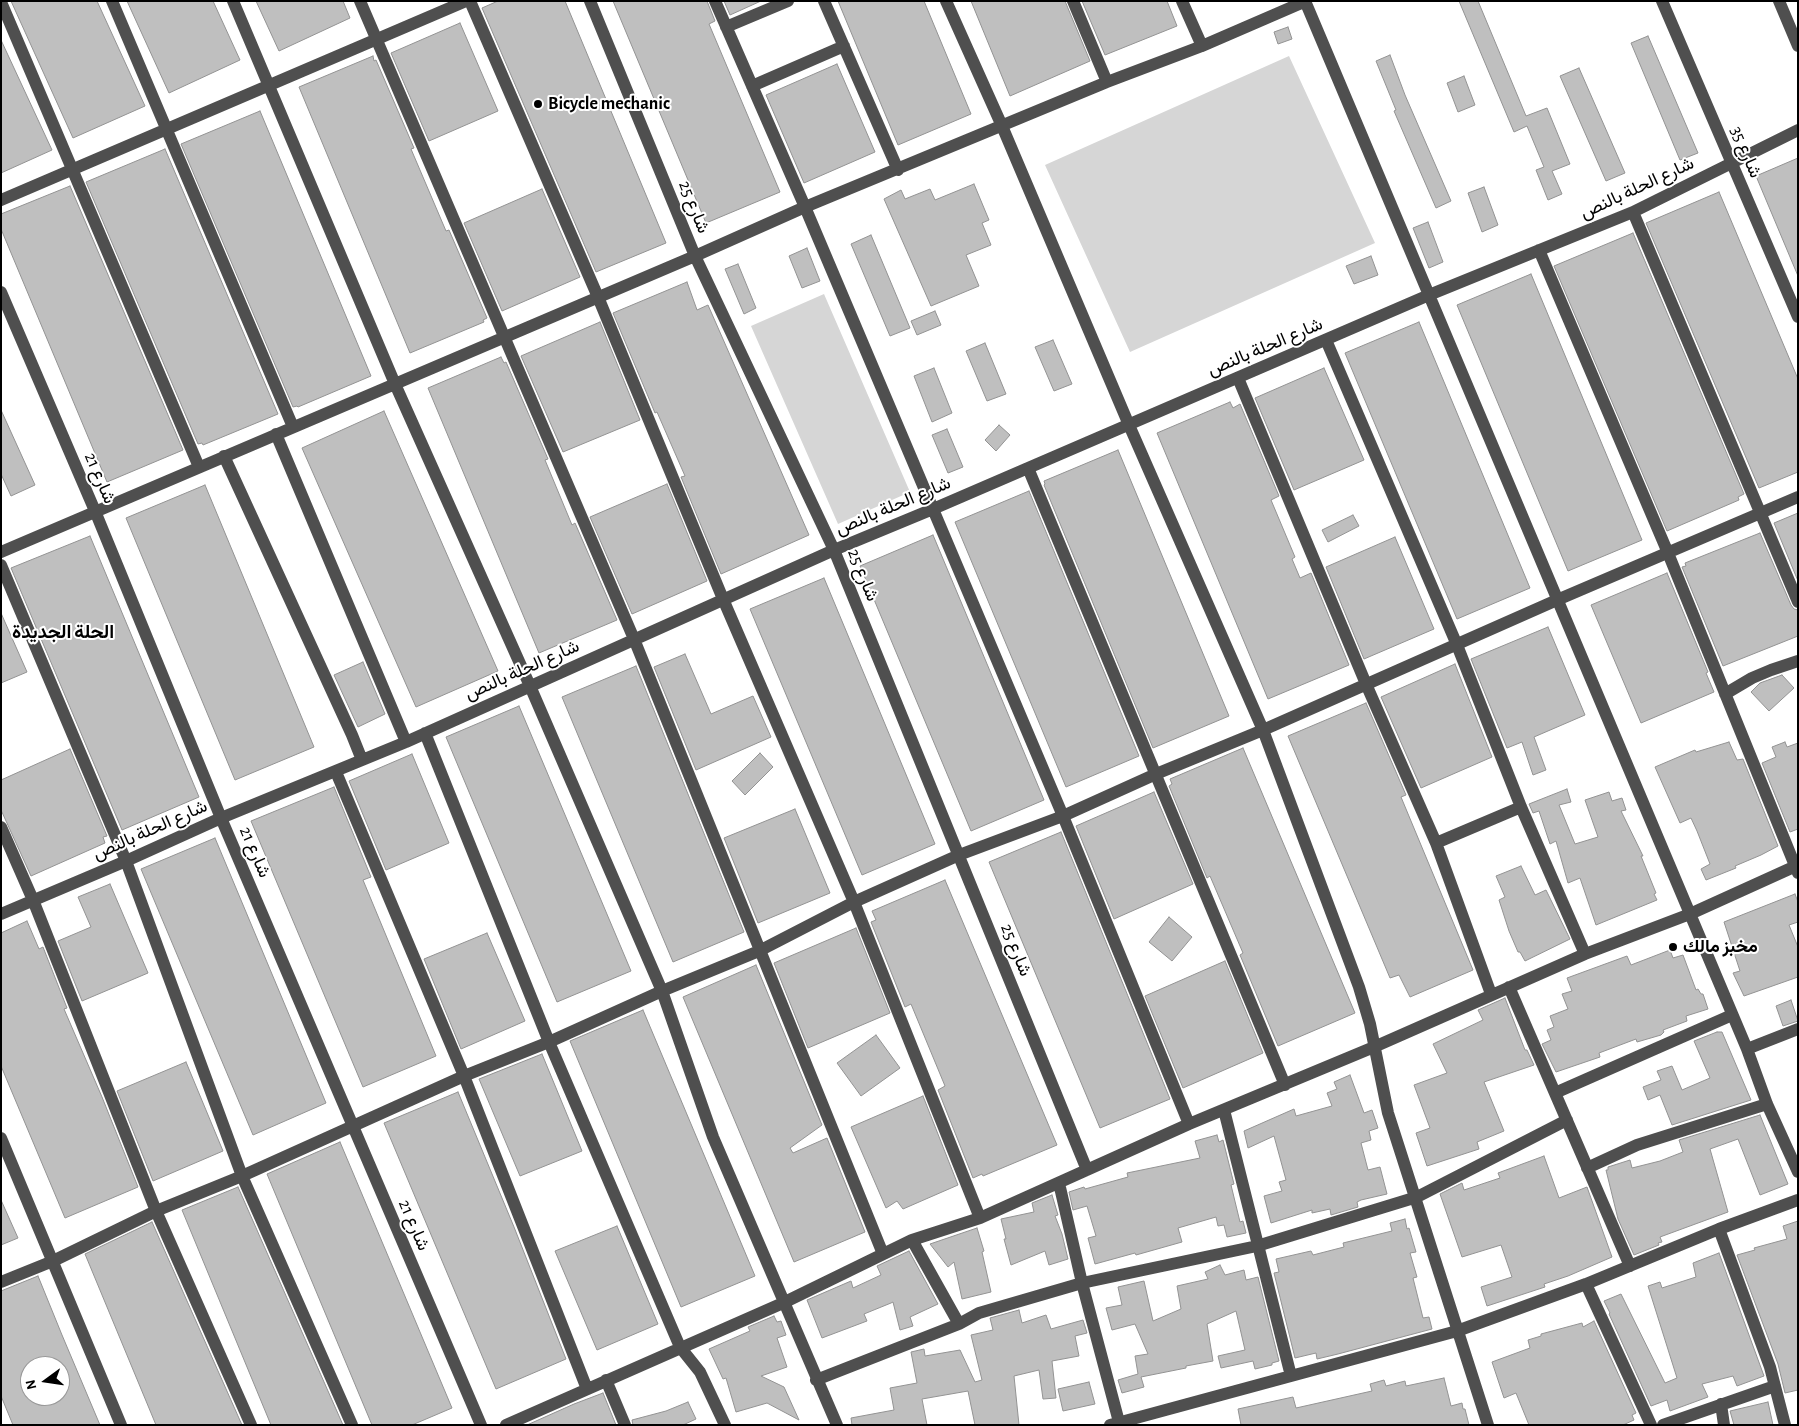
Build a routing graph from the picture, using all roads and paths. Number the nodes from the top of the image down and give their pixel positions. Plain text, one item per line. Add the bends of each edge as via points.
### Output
1 (112, 1) edge
2 (233, 1) edge
3 (360, 1) edge
4 (466, 1) edge
5 (470, 1) edge
6 (590, 1) edge
7 (715, 1) edge
8 (788, 1) edge
9 (824, 1) edge
10 (946, 1) edge
11 (1073, 1) edge
12 (1182, 1) edge
13 (1305, 1) edge
14 (1662, 1) edge
15 (1779, 1) edge
16 (1, 2) edge
17 (726, 27) junction
18 (376, 40) junction
19 (844, 46) junction
20 (1202, 46) junction
21 (1798, 46) edge
22 (1107, 82) junction
23 (268, 85) junction
24 (752, 86) junction
25 (1002, 126) junction
26 (166, 129) junction
27 (1798, 130) edge
28 (1731, 163) junction
29 (73, 169) junction
30 (898, 170) junction
31 (1, 200) edge
32 (805, 207) junction
33 (1633, 212) junction
34 (1539, 250) junction
35 (695, 256) junction
36 (1, 292) edge
37 (1428, 295) junction
38 (598, 297) junction
39 (1798, 317) edge
40 (503, 338) junction
41 (1326, 340) junction
42 (1238, 378) junction
43 (395, 384) junction
44 (1129, 425) junction
45 (293, 427) junction
46 (276, 434) junction
47 (224, 456) junction
48 (199, 467) junction
49 (1028, 468) junction
50 (1798, 497) edge
51 (933, 509) junction
52 (95, 511) junction
53 (1761, 513) junction
54 (834, 550) junction
55 (1, 552) edge
56 (1668, 553) junction
57 (1, 565) edge
58 (723, 599) junction
59 (1557, 600) junction
60 (1798, 602) edge
61 (634, 639) junction
62 (1458, 645) junction
63 (1798, 661) edge
64 (1366, 684) junction
65 (530, 686) junction
66 (1725, 694) junction
67 (1263, 730) junction
68 (425, 733) junction
69 (406, 742) junction
70 (362, 760) junction
71 (336, 772) junction
72 (1156, 774) junction
73 (1521, 807) junction
74 (1063, 816) junction
75 (221, 818) junction
76 (1, 827) edge
77 (1436, 844) junction
78 (959, 856) junction
79 (126, 861) junction
80 (1797, 868) edge
81 (34, 900) junction
82 (854, 902) junction
83 (1, 914) edge
84 (1690, 914) junction
85 (759, 951) junction
86 (1585, 954) junction
87 (1509, 987) junction
88 (662, 991) junction
89 (1491, 994) junction
90 (1732, 1015) junction
91 (1798, 1029) edge
92 (549, 1042) junction
93 (1374, 1047) junction
94 (1746, 1049) junction
95 (464, 1076) junction
96 (1285, 1085) junction
97 (1555, 1093) junction
98 (1767, 1104) junction
99 (1224, 1110) junction
100 (1567, 1120) junction
101 (1188, 1124) junction
102 (353, 1127) junction
103 (1, 1138) edge
104 (1587, 1168) junction
105 (1086, 1170) junction
106 (1798, 1172) edge
107 (242, 1176) junction
108 (1059, 1183) junction
109 (1416, 1197) junction
110 (1798, 1200) edge
111 (156, 1210) junction
112 (980, 1218) junction
113 (1719, 1229) junction
114 (912, 1240) junction
115 (1257, 1246) junction
116 (883, 1254) junction
117 (52, 1262) junction
118 (1630, 1266) junction
119 (1, 1282) edge
120 (1082, 1283) junction
121 (1586, 1284) junction
122 (784, 1303) junction
123 (959, 1324) junction
124 (1457, 1331) junction
125 (680, 1347) junction
126 (1291, 1376) junction
127 (606, 1380) junction
128 (816, 1380) junction
129 (1775, 1386) junction
130 (587, 1389) junction
131 (1721, 1404) junction
132 (1141, 1421) edge
133 (1114, 1424) edge
134 (121, 1425) edge
135 (252, 1425) edge
136 (352, 1425) edge
137 (481, 1425) edge
138 (506, 1425) edge
139 (625, 1425) edge
140 (725, 1425) edge
141 (837, 1425) edge
142 (1488, 1425) edge
143 (1651, 1425) edge
144 (1663, 1425) edge
145 (1724, 1425) edge
146 (1785, 1425) edge

1 - 26 street
2 - 23 street
3 - 18 street
4 - 18 street
5 - 38 street
6 - 35 street, شارع 25
7 - 17 street
8 - 17 street
9 - 19 street
10 - 25 street
11 - 22 street
12 - 20 street
13 - 20 street
13 - 37 street
14 - 28 street, شارع 35
15 - 21 street
16 - 29 street
17 - 24 street
18 - 23 street
18 - 40 street
19 - 24 street
19 - 30 street
20 - 22 street
22 - 25 street
23 - 26 street
23 - 43 street
24 - 32 street
25 - 30 street
25 - 44 street
26 - 29 street
26 - 45 street
27 - 28 street, شارع الحلة بالنص
28 - 33 street, شارع الحلة بالنص
28 - 39 street, شارع 35
29 - 31 street
29 - 48 street
30 - 32 street
32 - 35 street
32 - 51 street
33 - 34 street, شارع الحلة بالنص
33 - 53 street
34 - 37 street, شارع الحلة بالنص
34 - 56 street
35 - 38 street
35 - 54 street, شارع 25
36 - 52 street, شارع 21
37 - 41 street, شارع الحلة بالنص
37 - 59 street
38 - 40 street
38 - 58 street
40 - 43 street
40 - 61 street
41 - 42 street, شارع الحلة بالنص
41 - 62 street
42 - 44 street, شارع الحلة بالنص
42 - 64 street
43 - 45 street
43 - 65 street
44 - 49 street, شارع الحلة بالنص
44 - 67 street
45 - 46 street
46 - 47 street
46 - 69 street
47 - 48 street
47 - 70 street
48 - 52 street
49 - 51 street, شارع الحلة بالنص
49 - 72 street
50 - 53 street
51 - 54 street, شارع الحلة بالنص
51 - 74 street
52 - 55 street
52 - 75 street, شارع 21
53 - 56 street
53 - 60 street
54 - 58 street, شارع الحلة بالنص
54 - 78 street, شارع 25
56 - 59 street
56 - 66 street
57 - 79 street
58 - 61 street, شارع الحلة بالنص
58 - 82 street
59 - 62 street
59 - 84 street
61 - 65 street, شارع الحلة بالنص
61 - 85 street
62 - 64 street
62 - 73 street
63 - 66 street via 1752,678
64 - 67 street
64 - 77 street
65 - 68 street, شارع الحلة بالنص
65 - 88 street
66 - 80 street
67 - 72 street
67 - 93 street via 1359,987
68 - 69 street, شارع الحلة بالنص
68 - 92 street
69 - 70 street, شارع الحلة بالنص
70 - 71 street, شارع الحلة بالنص
71 - 75 street, شارع الحلة بالنص
71 - 95 street
72 - 74 street
72 - 96 street
73 - 77 street
73 - 86 street
74 - 78 street
74 - 101 street
75 - 79 street, شارع الحلة بالنص
75 - 102 street, شارع 21
76 - 81 street
77 - 89 street
78 - 82 street
78 - 105 street, شارع 25
79 - 81 street, شارع الحلة بالنص
79 - 107 street
80 - 84 street
81 - 83 street, شارع الحلة بالنص
81 - 111 street
82 - 85 street
82 - 112 street
84 - 86 street
84 - 90 street
85 - 88 street
85 - 116 street
86 - 87 street
87 - 89 street
87 - 97 street
88 - 92 street
88 - 122 street via 713,1137
89 - 93 street
90 - 94 street
90 - 97 street
91 - 94 street
92 - 95 street
92 - 125 street
93 - 96 street
93 - 109 street via 1388,1112
94 - 98 street
95 - 102 street
95 - 130 street
96 - 99 street
97 - 100 street
98 - 104 street via 1637,1145
98 - 106 street
99 - 101 street
99 - 115 street
100 - 104 street
100 - 109 street
101 - 105 street
102 - 107 street
102 - 137 street, شارع 21
103 - 117 street
104 - 118 street
105 - 108 street
107 - 111 street
107 - 136 street
108 - 112 street
108 - 120 street
109 - 115 street
109 - 124 street
110 - 113 street
111 - 117 street
111 - 135 street
112 - 114 street
113 - 118 street
113 - 129 street
114 - 116 street
114 - 123 street
115 - 120 street
115 - 126 street
116 - 122 street
117 - 119 street
117 - 134 street
118 - 121 street
120 - 123 street via 979,1313
120 - 133 street
121 - 124 street
121 - 143 street
122 - 125 street
122 - 128 street
123 - 128 street
124 - 126 street
124 - 142 street
125 - 127 street
125 - 140 street via 700,1372
126 - 132 street
127 - 130 street
127 - 139 street
128 - 141 street
129 - 131 street
129 - 146 street
130 - 138 street
131 - 144 street
131 - 145 street
132 - 133 street

